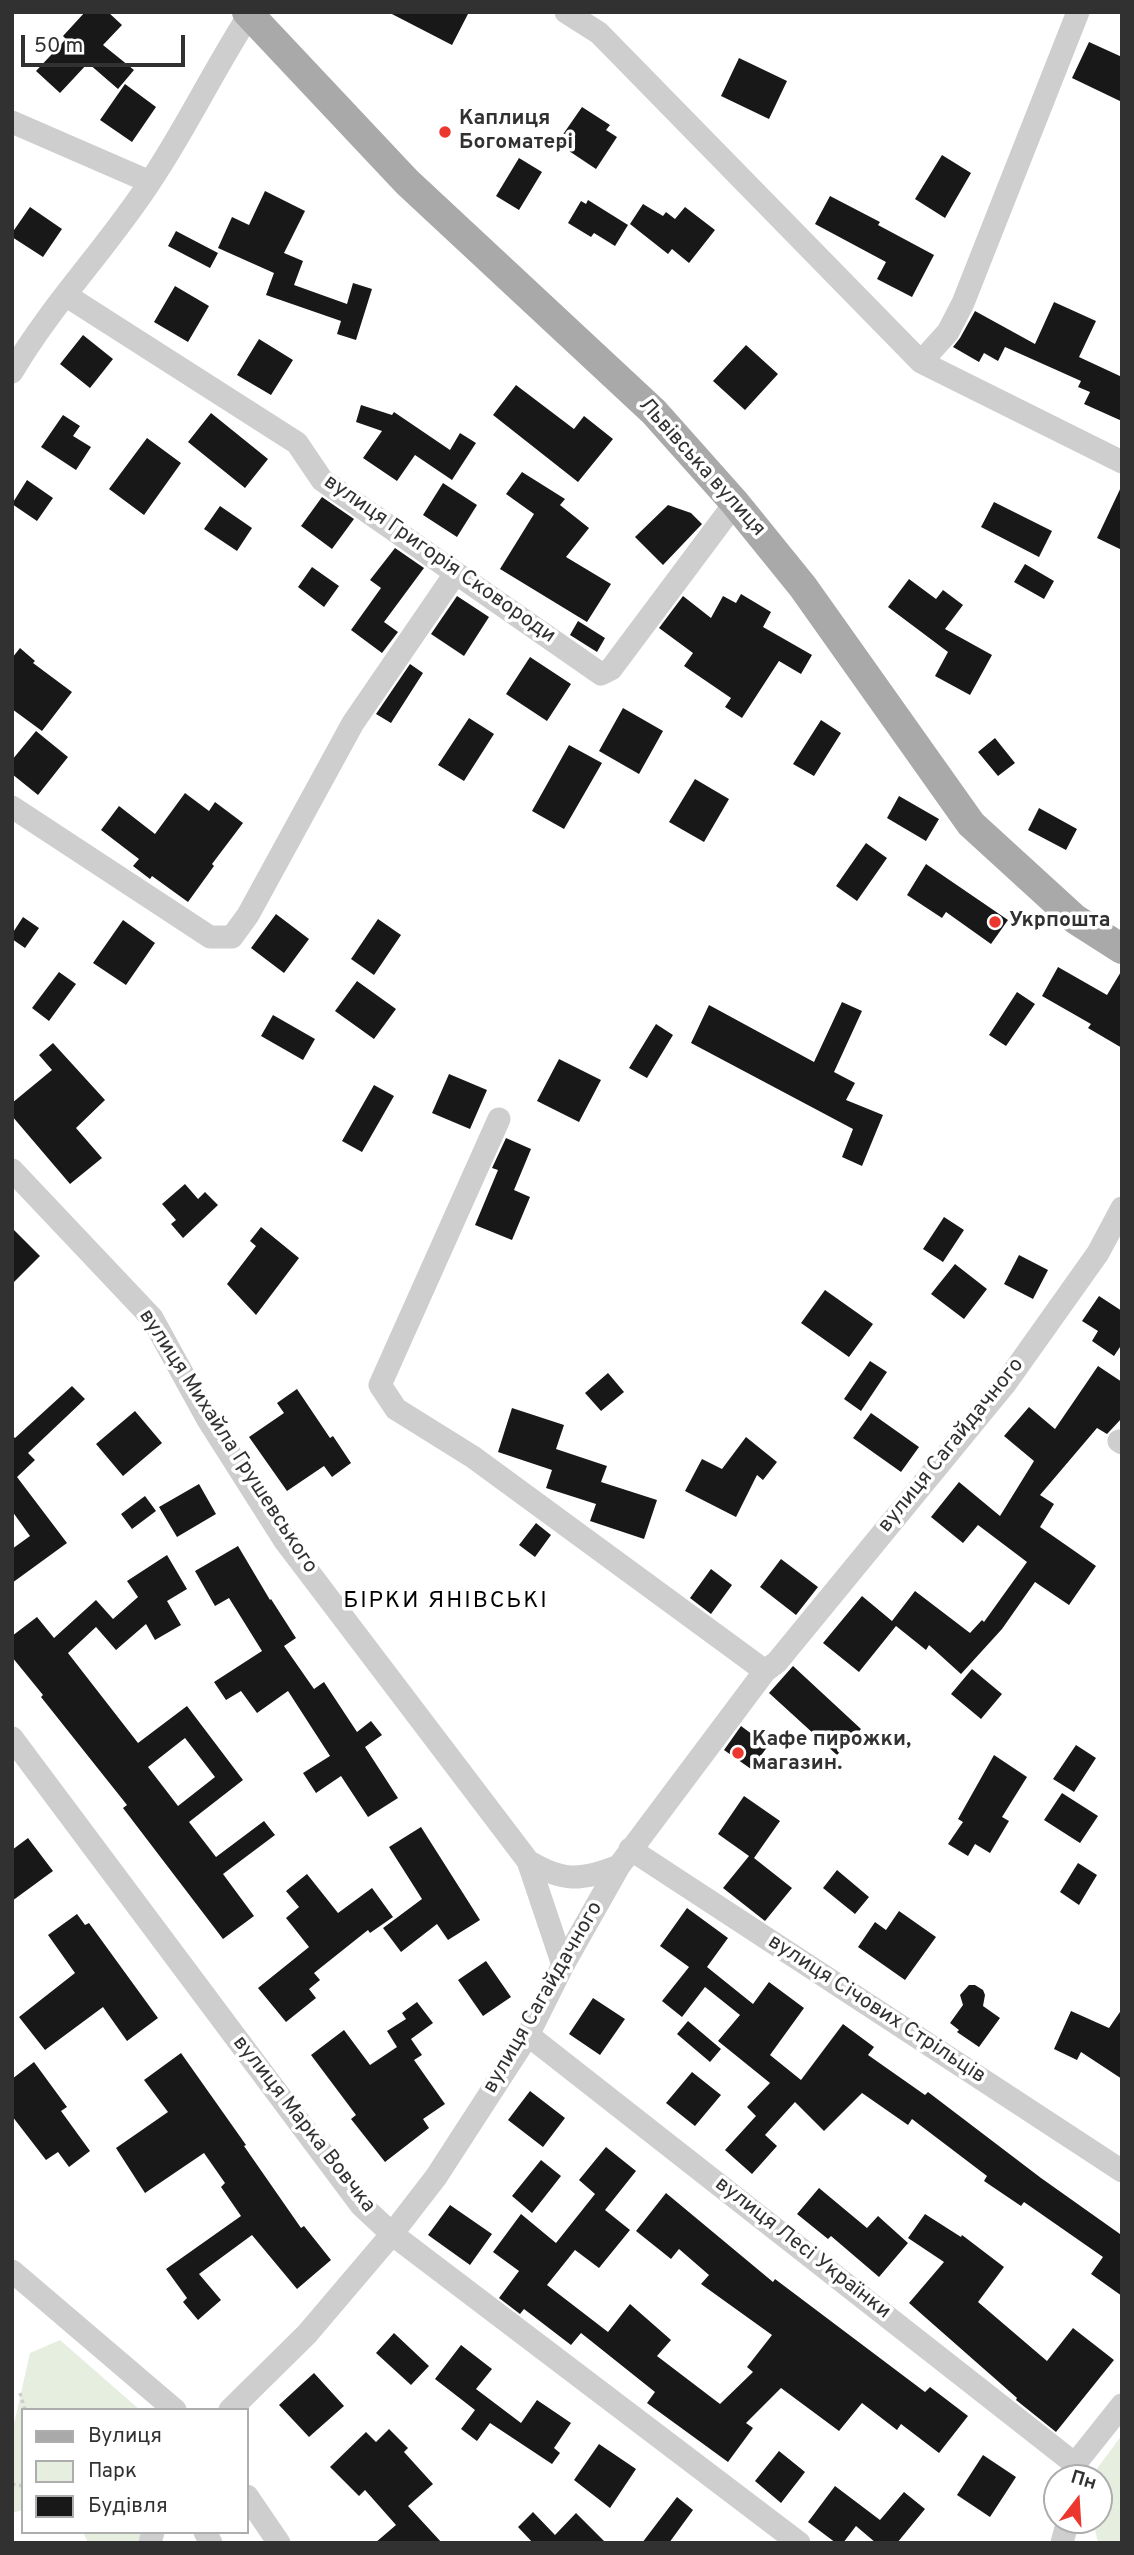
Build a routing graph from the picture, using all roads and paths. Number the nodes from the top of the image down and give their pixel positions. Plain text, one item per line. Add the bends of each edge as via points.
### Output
1 (566, 12) edge
2 (1078, 12) edge
3 (249, 13) edge
4 (12, 122) edge
5 (150, 182) junction
6 (67, 296) junction
7 (921, 362) junction
8 (12, 372) edge
9 (1122, 462) edge
10 (736, 503) junction
11 (455, 574) junction
12 (12, 807) edge
13 (1122, 949) edge
14 (499, 1119) dead end
15 (12, 1170) edge
16 (1122, 1208) edge
17 (765, 1671) junction
18 (12, 1738) edge
19 (625, 1858) junction
20 (527, 1861) junction
21 (563, 1965) junction
22 (528, 2035) junction
23 (1122, 2171) edge
24 (392, 2234) junction
25 (12, 2271) edge
26 (20, 2393) dead end
27 (1122, 2405) edge
28 (24, 2408) edge
29 (173, 2408) edge
30 (232, 2408) edge
31 (1066, 2464) edge
32 (1080, 2464) edge
33 (248, 2498) edge
34 (279, 2543) edge
35 (799, 2543) edge

1 - 7 street via 599,33
2 - 7 street via 963,303 948,332
3 - 5 street
3 - 10 main road, Львівська вулиця via 407,182 654,412
4 - 5 street
5 - 6 street
6 - 8 street via 34,334
6 - 11 street, вулиця Григорія Сковороди via 297,443 321,480
7 - 9 street
10 - 11 street, вулиця Григорія Сковороди via 611,669 601,674
10 - 13 main road, Львівська вулиця via 803,587 971,824 1075,919
11 - 12 street via 354,723 232,937 210,937
14 - 17 street via 380,1385 396,1409 472,1457
15 - 20 street, вулиця Михайла Грушевського via 152,1318 285,1541
16 - 17 street, вулиця Сагайдачного via 1098,1253 1005,1384
17 - 19 street, вулиця Сагайдачного
18 - 24 street, вулиця Марка Вовчка via 361,2205
19 - 20 street, вулиця Михайла Грушевського via 597,1875 576,1877 554,1876
19 - 21 street, вулиця Сагайдачного
19 - 23 street, вулиця Січових Стрільців
20 - 21 street, вулиця Михайла Грушевського
21 - 22 street, вулиця Сагайдачного
22 - 24 street, вулиця Сагайдачного via 436,2177
22 - 31 street, вулиця Лесі Українки
24 - 30 street, вулиця Сагайдачного via 307,2334
24 - 35 street, вулиця Марка Вовчка
25 - 29 street
26 - 28 path
27 - 32 street
33 - 34 street

